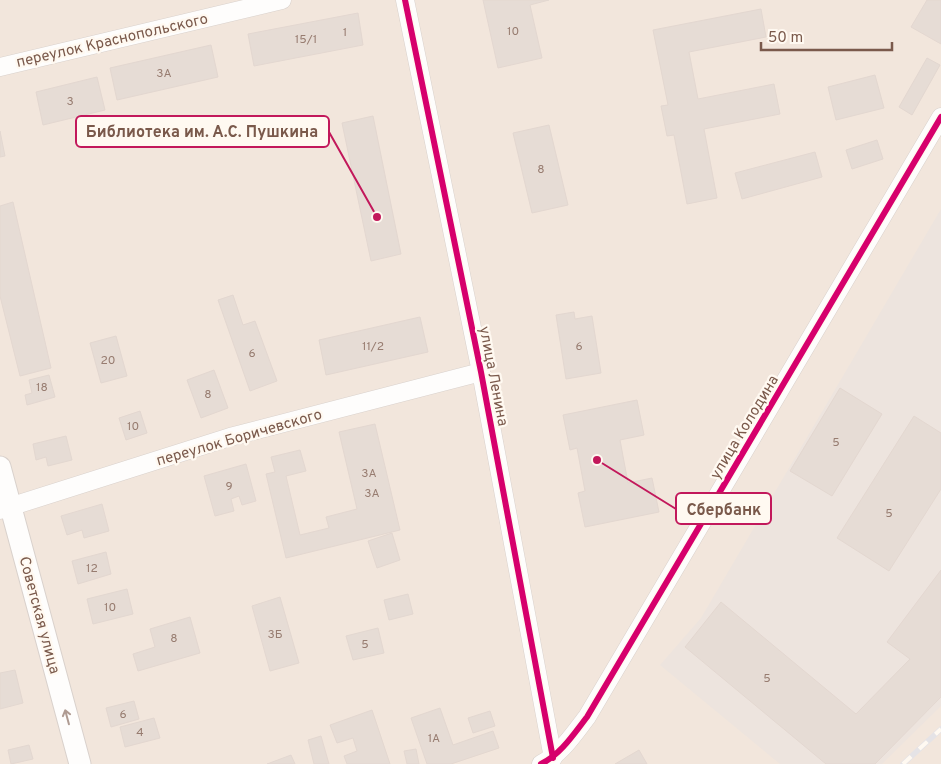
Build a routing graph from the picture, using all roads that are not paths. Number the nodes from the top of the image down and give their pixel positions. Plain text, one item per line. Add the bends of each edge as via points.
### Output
1 (282, 0) edge
2 (405, 0) edge
3 (0, 67) edge
4 (941, 117) edge
5 (481, 372) junction
6 (0, 466) edge
7 (5, 508) edge
8 (547, 761) edge
9 (80, 764) edge

1 - 3 street, переулок Краснопольского
2 - 5 street, улица Ленина
4 - 8 street, улица Колодина via 587,717 570,740
5 - 7 street, переулок Боричевского via 230,437
5 - 8 street, улица Ленина
6 - 7 street, Советская улица
9 -> 7 street, Советская улица

